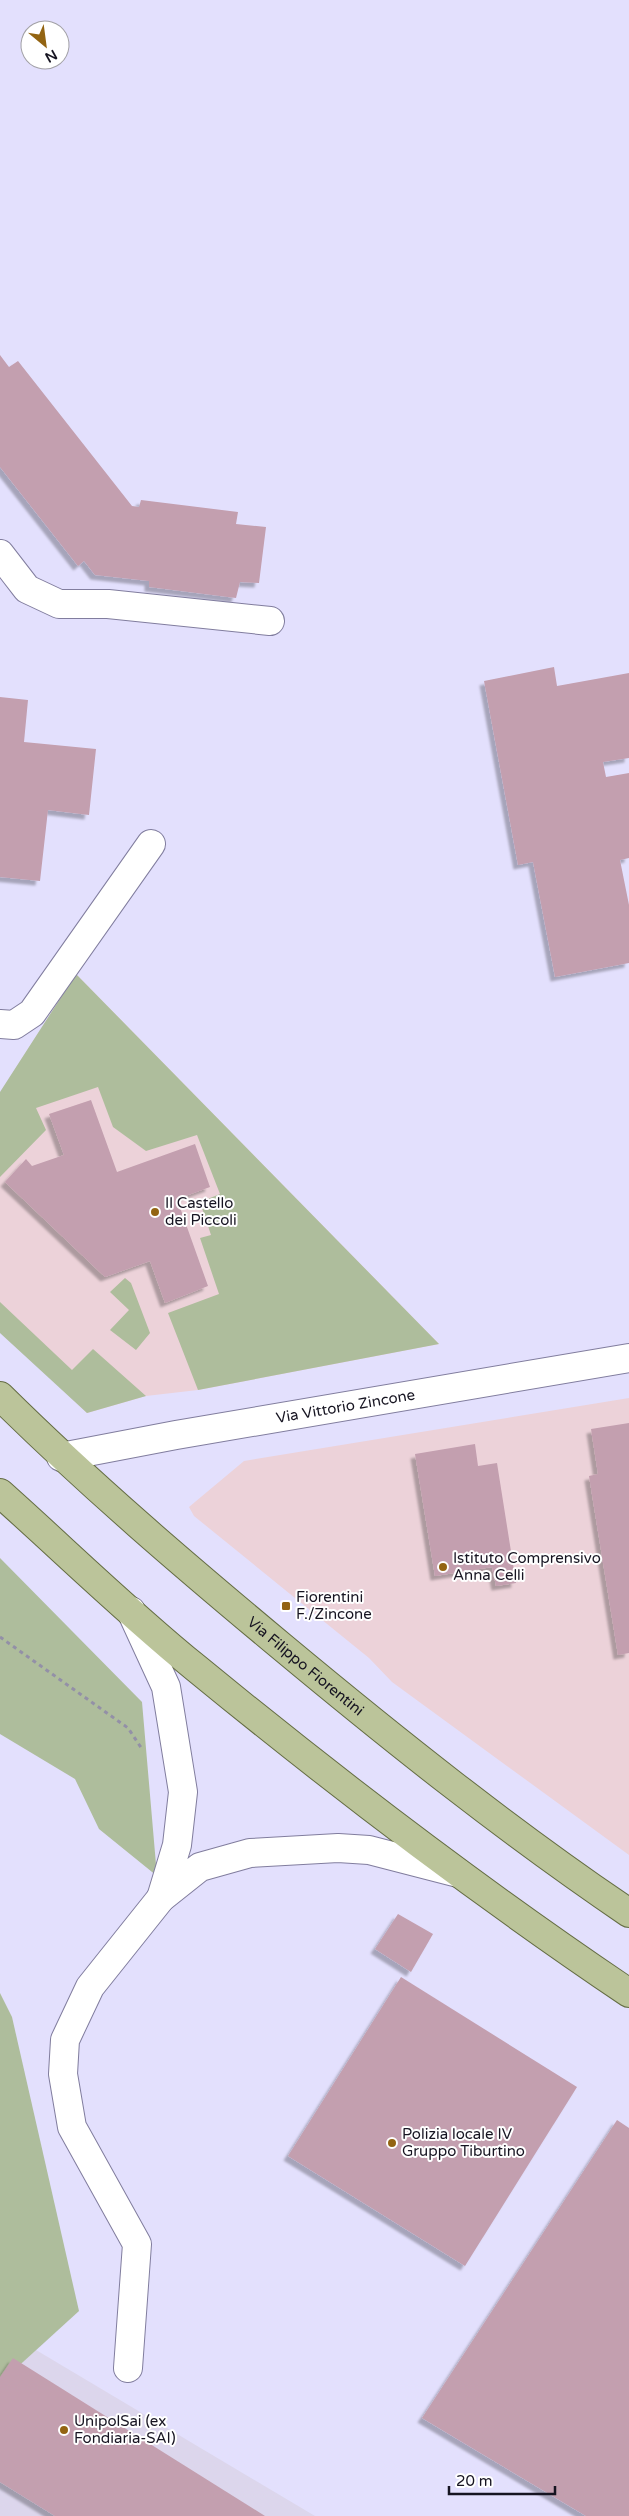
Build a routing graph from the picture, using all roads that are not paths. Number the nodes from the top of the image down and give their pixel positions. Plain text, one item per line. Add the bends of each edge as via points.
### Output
1 (0, 554) edge
2 (9, 584) edge
3 (270, 621) dead end
4 (151, 844) dead end
5 (0, 1024) edge
6 (629, 1358) edge
7 (0, 1396) edge
8 (62, 1457) junction
9 (0, 1493) edge
10 (130, 1609) junction
11 (460, 1873) junction
12 (161, 1898) junction
13 (629, 1913) edge
14 (629, 1993) edge
15 (128, 2368) dead end

1 - 2 street
2 - 3 street via 59,604 108,604
4 - 5 street via 32,1013 14,1025
6 - 8 street, Via Vittorio Zincone
7 - 8 main road, Via Filippo Fiorentini
8 - 13 main road, Via Filippo Fiorentini via 138,1526 336,1692 469,1798
9 - 10 main road
10 - 11 main road via 194,1667
10 - 12 street via 166,1686 183,1792 177,1845
11 - 12 street via 369,1850 338,1848 250,1853 200,1867
11 - 14 main road
12 - 15 street via 90,1987 65,2040 63,2074 72,2127 137,2244

